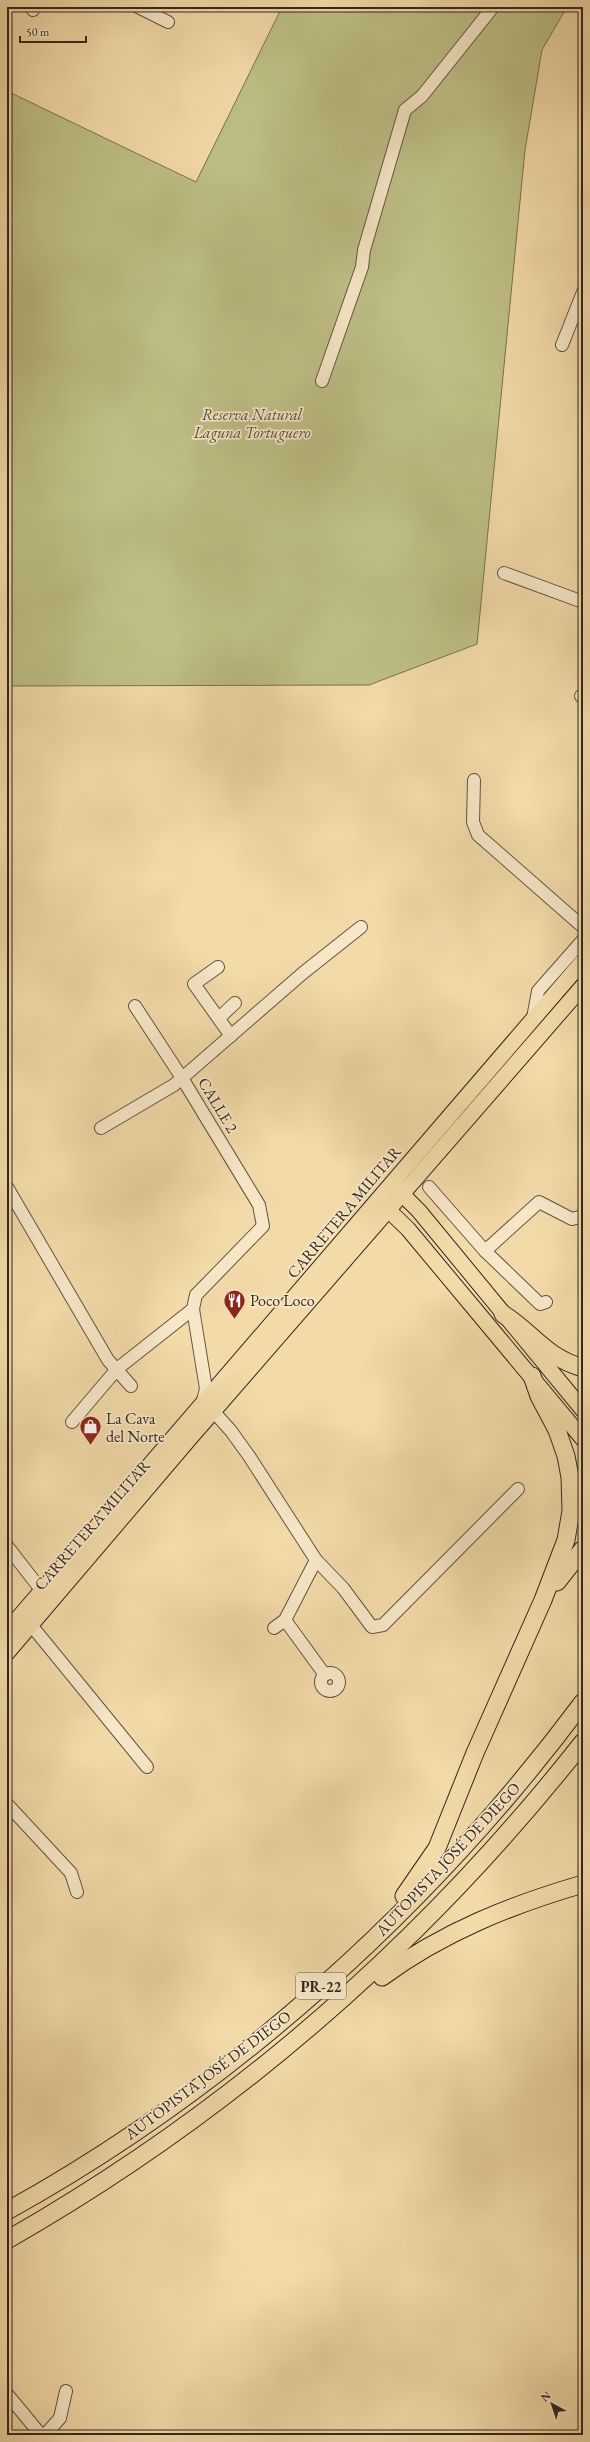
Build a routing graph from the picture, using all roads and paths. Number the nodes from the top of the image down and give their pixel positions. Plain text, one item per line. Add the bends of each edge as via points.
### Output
1 (138, 7) edge
2 (493, 7) edge
3 (168, 22) dead end
4 (583, 292) edge
5 (562, 345) dead end
6 (322, 381) dead end
7 (504, 573) dead end
8 (583, 602) edge
9 (474, 780) dead end
10 (361, 927) dead end
11 (583, 927) edge
12 (583, 940) edge
13 (583, 961) edge
14 (218, 967) dead end
15 (583, 986) edge
16 (235, 1003) dead end
17 (135, 1006) dead end
18 (219, 1018) junction
19 (533, 1018) junction
20 (231, 1036) junction
21 (182, 1078) junction
22 (101, 1128) dead end
23 (391, 1183) junction
24 (7, 1187) edge
25 (429, 1187) dead end
26 (402, 1194) junction
27 (383, 1205) junction
28 (583, 1216) edge
29 (485, 1250) junction
30 (546, 1302) dead end
31 (193, 1309) junction
32 (503, 1314) junction
33 (583, 1368) edge
34 (117, 1369) junction
35 (532, 1376) junction
36 (131, 1386) dead end
37 (208, 1409) junction
38 (583, 1410) edge
39 (72, 1422) dead end
40 (583, 1439) edge
41 (518, 1490) dead end
42 (7, 1546) edge
43 (583, 1549) edge
44 (316, 1560) junction
45 (42, 1591) junction
46 (543, 1600) junction
47 (285, 1620) junction
48 (31, 1625) junction
49 (274, 1628) dead end
50 (7, 1631) edge
51 (7, 1653) edge
52 (325, 1675) dead end
53 (583, 1702) edge
54 (583, 1742) edge
55 (147, 1767) dead end
56 (7, 1804) edge
57 (583, 1884) edge
58 (77, 1892) dead end
59 (334, 1975) junction
60 (338, 2004) junction
61 (7, 2211) edge
62 (7, 2240) edge
63 (66, 2391) dead end
64 (7, 2394) edge
65 (41, 2435) edge
66 (46, 2435) edge

1 - 3 street
2 - 6 street via 422,96 405,110 364,250 362,267
4 - 5 street
7 - 8 street
9 - 11 street via 473,822 478,835
10 - 20 street via 303,973
12 - 19 street via 538,991
13 - 19 main road, CARRETERA MILITAR
14 - 18 street via 194,984
15 - 26 main road, CARRETERA MILITAR
16 - 18 street
17 - 21 street, CALLE 2
18 - 20 street
19 - 23 main road, CARRETERA MILITAR
20 - 21 street
21 - 22 street
21 - 31 street, CALLE 2 via 259,1205 263,1226 196,1295
23 - 26 main road
23 - 27 main road, CARRETERA MILITAR
24 - 34 street via 108,1360
25 - 29 street
26 - 27 main road, CARRETERA MILITAR
26 - 32 main road via 420,1211
27 - 35 main road via 408,1229
27 - 37 main road, CARRETERA MILITAR
28 - 29 street via 572,1219 540,1202
29 - 30 street via 540,1304
31 - 34 street
31 - 37 street
32 - 33 highway via 521,1326 535,1342 553,1356
32 - 38 main road
34 - 36 street
34 - 39 street
35 - 40 main road
35 - 46 highway via 539,1396 562,1441 570,1477 571,1496 566,1540
37 - 44 street via 231,1431 249,1456
37 - 45 main road, CARRETERA MILITAR
37 - 48 main road, CARRETERA MILITAR
41 - 44 street via 383,1625 377,1628 372,1627 343,1588
42 - 45 street
43 - 46 highway
44 - 47 street
45 - 50 main road, CARRETERA MILITAR
46 - 59 highway via 475,1753 437,1848 401,1900 353,1947
47 - 49 street
47 - 52 street
48 - 51 main road, CARRETERA MILITAR
48 - 55 street
53 - 59 highway, AUTOPISTA JOSÉ DE DIEGO / PR-22 via 500,1807 432,1881
54 - 60 highway, AUTOPISTA JOSÉ DE DIEGO / PR-22 via 461,1886
56 - 58 street via 71,1873
57 - 60 highway via 510,1907 463,1928 402,1962 361,1994
59 - 61 highway, AUTOPISTA JOSÉ DE DIEGO / PR-22 via 186,2095 104,2152
60 - 62 highway, AUTOPISTA JOSÉ DE DIEGO / PR-22 via 255,2073 166,2140
63 - 66 street via 60,2418
64 - 65 street

